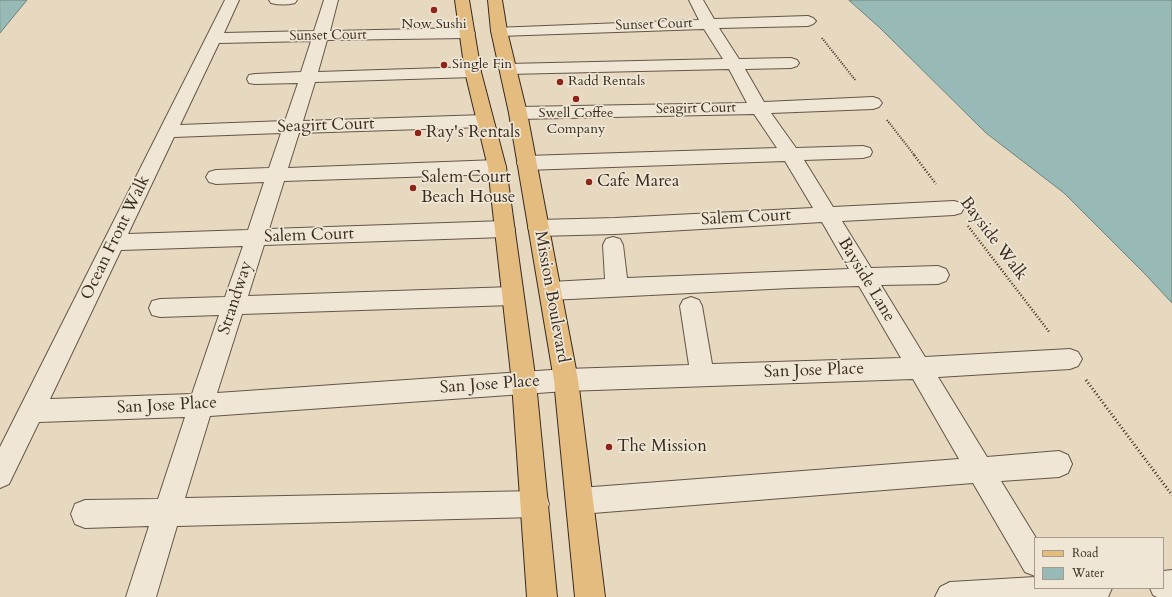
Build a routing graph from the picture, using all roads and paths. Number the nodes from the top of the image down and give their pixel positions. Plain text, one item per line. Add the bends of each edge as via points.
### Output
1 (232, 0) edge
2 (276, 0) edge
3 (290, 0) edge
4 (331, 0) edge
5 (462, 0) edge
6 (495, 0) edge
7 (696, 0) edge
8 (808, 21) joint
9 (708, 24) junction
10 (499, 31) junction
11 (467, 33) junction
12 (320, 36) junction
13 (213, 38) junction
14 (791, 63) dead end
15 (734, 64) junction
16 (508, 69) junction
17 (472, 72) junction
18 (308, 77) junction
19 (255, 79) dead end
20 (873, 103) junction
21 (759, 108) junction
22 (518, 113) junction
23 (484, 121) junction
24 (292, 127) junction
25 (167, 131) junction
26 (863, 152) dead end
27 (791, 155) junction
28 (526, 163) junction
29 (497, 167) junction
30 (276, 175) junction
31 (216, 177) dead end
32 (954, 208) junction
33 (827, 214) junction
34 (538, 228) junction
35 (504, 229) junction
36 (255, 238) junction
37 (114, 242) junction
38 (612, 245) dead end
39 (938, 275) dead end
40 (864, 277) junction
41 (617, 288) junction
42 (551, 291) junction
43 (512, 296) junction
44 (233, 306) junction
45 (691, 306) dead end
46 (160, 308) dead end
47 (1070, 360) junction
48 (918, 368) junction
49 (702, 375) junction
50 (566, 380) junction
51 (524, 382) junction
52 (201, 405) junction
53 (31, 411) junction
54 (1059, 464) dead end
55 (980, 470) junction
56 (0, 475) edge
57 (1172, 495) edge
58 (580, 501) junction
59 (536, 504) junction
60 (168, 513) junction
61 (85, 514) dead end
62 (1034, 560) edge
63 (1086, 589) edge
64 (1053, 592) edge
65 (141, 597) edge
66 (542, 597) edge
67 (590, 597) edge
68 (950, 597) edge

1 - 13 street, Ocean Front Walk
2 - 3 street
4 - 12 street, Strandway
5 - 11 main road, Mission Boulevard
6 - 10 main road, Mission Boulevard
7 - 9 street, Bayside Lane
8 - 9 street, Sunset Court
8 - 20 path, Bayside Walk
9 - 10 street, Sunset Court
9 - 15 street, Bayside Lane
10 - 16 main road, Mission Boulevard
11 - 12 street, Sunset Court
11 - 17 main road, Mission Boulevard
12 - 13 street, Sunset Court
12 - 18 street, Strandway
13 - 25 street, Ocean Front Walk
14 - 15 street
15 - 16 street
15 - 21 street, Bayside Lane
16 - 22 main road, Mission Boulevard
17 - 18 street
17 - 23 main road, Mission Boulevard
18 - 19 street
18 - 24 street, Strandway
20 - 21 street, Seagirt Court
20 - 32 path, Bayside Walk
21 - 22 street, Seagirt Court
21 - 27 street, Bayside Lane
22 - 28 main road, Mission Boulevard
23 - 24 street, Seagirt Court
23 - 29 main road, Mission Boulevard
24 - 25 street, Seagirt Court
24 - 30 street, Strandway
25 - 37 street, Ocean Front Walk
26 - 27 street
27 - 28 street
27 - 33 street, Bayside Lane
28 - 34 main road, Mission Boulevard
29 - 30 street
29 - 35 main road, Mission Boulevard
30 - 31 street
30 - 36 street, Strandway
32 - 33 street, Salem Court
32 - 47 path, Bayside Walk
33 - 34 street, Salem Court
33 - 40 street, Bayside Lane
34 - 42 main road, Mission Boulevard
35 - 36 street, Salem Court
35 - 43 main road, Mission Boulevard
36 - 37 street, Salem Court
36 - 44 street, Strandway
37 - 53 street, Ocean Front Walk
38 - 41 street
39 - 40 street
40 - 41 street
40 - 48 street, Bayside Lane
41 - 42 street
42 - 50 main road, Mission Boulevard
43 - 44 street
43 - 51 main road, Mission Boulevard
44 - 46 street
44 - 52 street, Strandway
45 - 49 street
47 - 48 street, San Jose Place
47 - 57 path, Bayside Walk
48 - 49 street, San Jose Place
48 - 55 street, Bayside Lane
49 - 50 street, San Jose Place
50 - 51 street, San Jose Place
50 - 58 main road, Mission Boulevard
51 - 52 street, San Jose Place
51 - 59 main road, Mission Boulevard
52 - 53 street, San Jose Place
52 - 60 street, Strandway
53 - 56 street, Ocean Front Walk
54 - 55 street
55 - 58 street
55 - 62 street, Bayside Lane
58 - 67 main road, Mission Boulevard
59 - 60 street
59 - 66 main road, Mission Boulevard
60 - 61 street
60 - 65 street, Strandway
63 - 64 street
64 - 68 street

